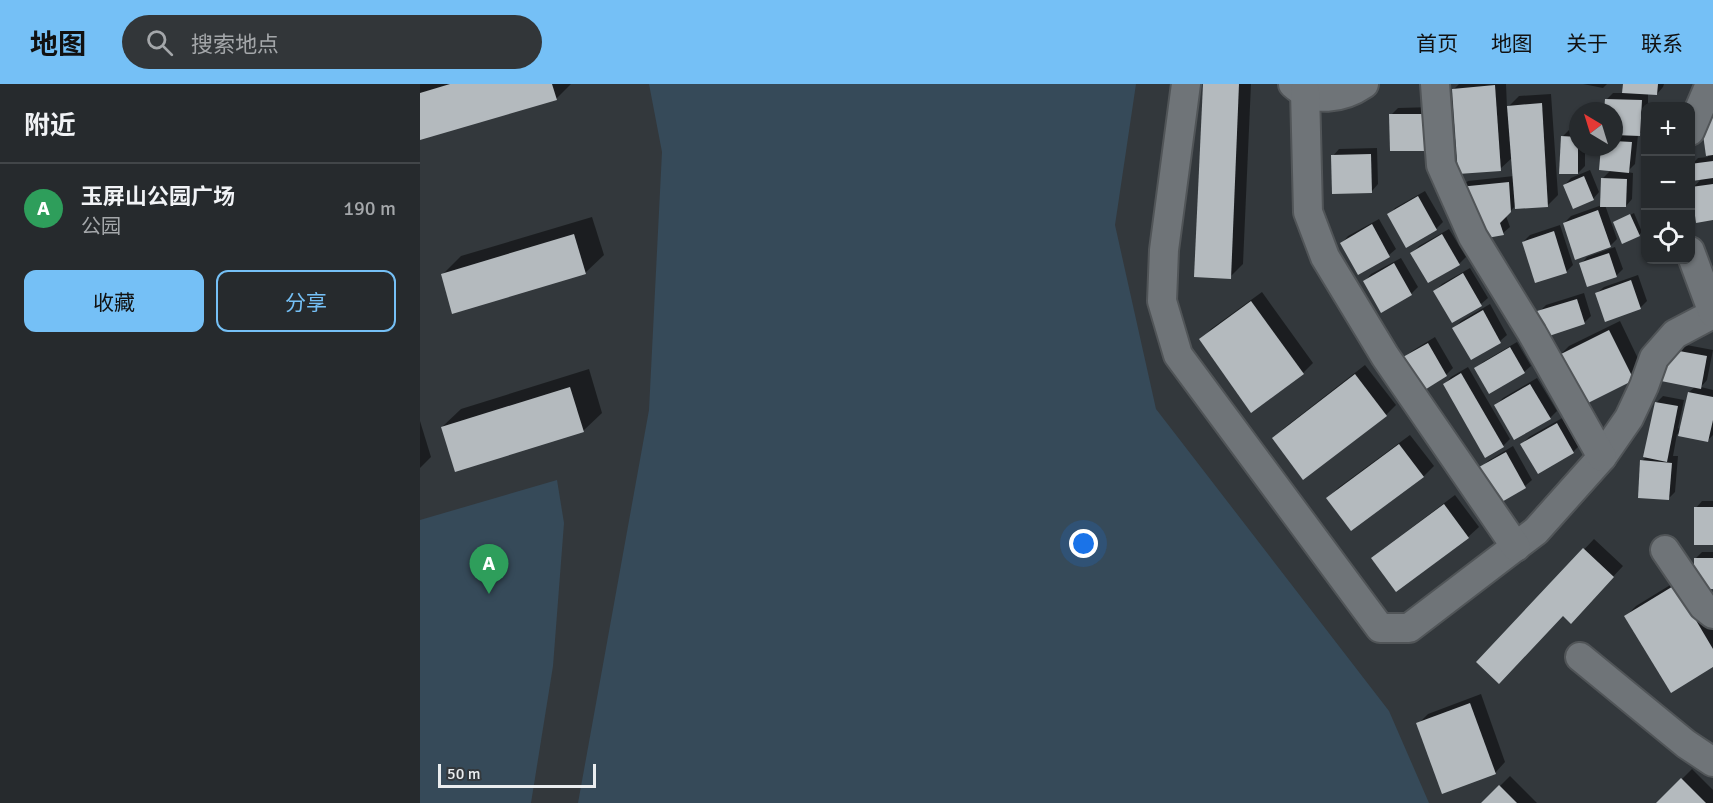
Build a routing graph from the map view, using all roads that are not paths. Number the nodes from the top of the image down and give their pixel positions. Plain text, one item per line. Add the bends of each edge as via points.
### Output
1 (1186, 84) edge
2 (1364, 84) edge
3 (1435, 84) edge
4 (1710, 84) edge
5 (1299, 88) edge
6 (1695, 119) edge
7 (1695, 264) edge
8 (1713, 313) edge
9 (1602, 457) junction
10 (1516, 547) junction
11 (1665, 550) dead end
12 (1713, 614) edge
13 (1580, 657) dead end
14 (1713, 762) edge

1 - 10 street via 1164,250 1162,301 1178,356 1380,628 1409,628
2 - 5 street via 1350,94 1329,98
3 - 9 street via 1441,165 1473,237
4 - 6 street
5 - 10 street via 1308,212 1325,257 1385,356
7 - 8 street
8 - 9 street via 1675,334 1654,358 1629,418
9 - 10 street via 1536,531
11 - 12 street via 1703,606
13 - 14 street

